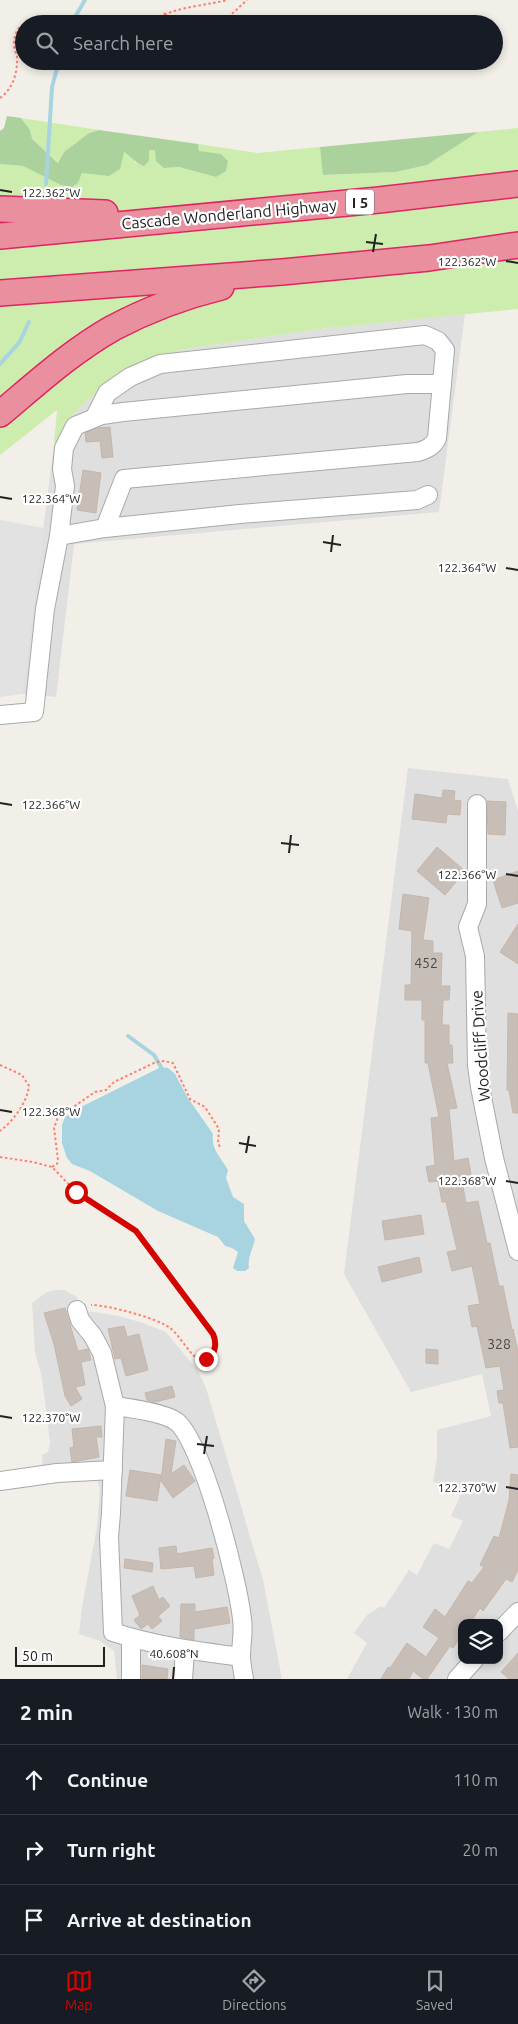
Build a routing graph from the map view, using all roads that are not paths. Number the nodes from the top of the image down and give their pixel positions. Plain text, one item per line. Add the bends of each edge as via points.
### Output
1 (518, 184) edge
2 (0, 209) edge
3 (202, 217) junction
4 (0, 236) edge
5 (518, 245) edge
6 (282, 272) junction
7 (0, 293) edge
8 (442, 384) junction
9 (0, 414) edge
10 (95, 417) junction
11 (428, 495) dead end
12 (106, 528) junction
13 (58, 536) junction
14 (0, 715) edge
15 (477, 804) dead end
16 (518, 1251) edge
17 (77, 1310) road end
18 (115, 1406) junction
19 (113, 1470) junction
20 (0, 1481) edge
21 (518, 1612) edge
22 (503, 1628) edge
23 (131, 1638) junction
24 (185, 1650) junction
25 (241, 1657) junction
26 (470, 1664) edge
27 (130, 1679) edge
28 (182, 1679) edge
29 (244, 1679) edge
30 (457, 1679) edge

1 - 3 highway, Cascade Wonderland Highway / I 5
2 - 3 highway
3 - 4 highway, Cascade Wonderland Highway / I 5
5 - 6 highway via 429,258
6 - 7 highway
6 - 9 highway via 203,292 156,308 114,328 60,365
8 - 10 street via 407,384
8 - 10 street via 445,350 438,341 426,335 160,364 107,393
8 - 12 street via 437,438 427,449 124,478
10 - 13 street via 75,426 64,448 62,469 65,486
11 - 12 street via 417,500
12 - 13 street
13 - 14 street via 45,609 34,712
15 - 16 street, Woodcliff Drive via 477,904 468,927 475,956 477,1065 494,1158
17 - 18 street via 80,1320 102,1352
18 - 19 street
18 - 25 street via 172,1419 191,1440 218,1516 239,1601 243,1640
19 - 20 street
19 - 23 street via 109,1537 113,1632
21 - 22 street
23 - 24 street
23 - 27 street
24 - 25 street
24 - 28 street
25 - 29 street
26 - 30 street

